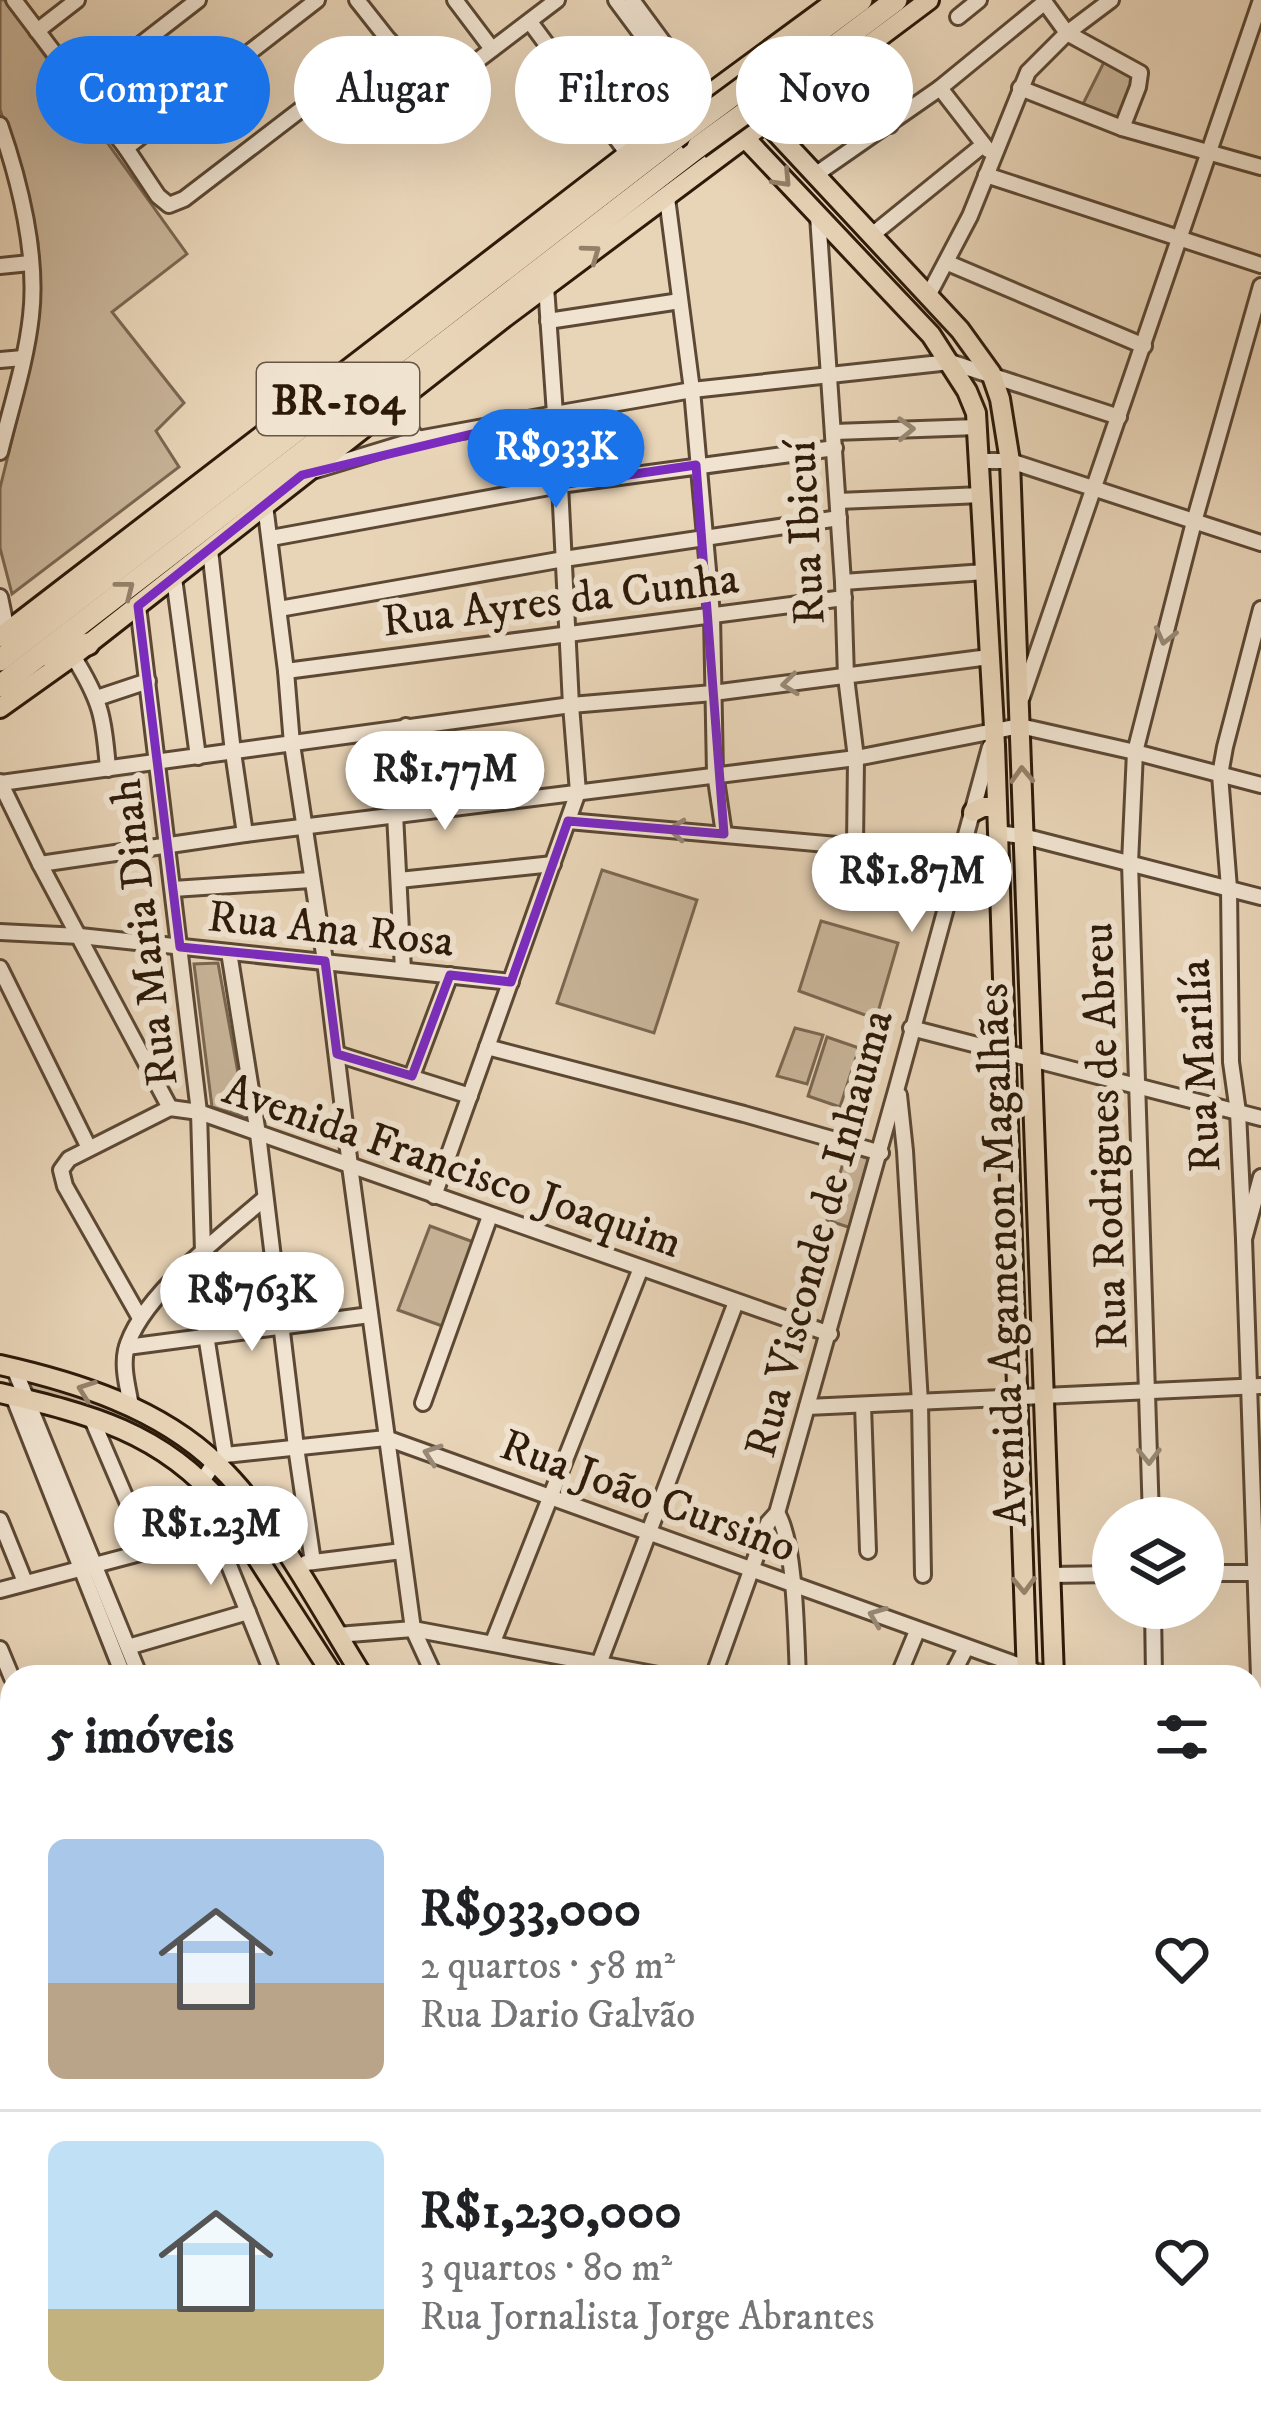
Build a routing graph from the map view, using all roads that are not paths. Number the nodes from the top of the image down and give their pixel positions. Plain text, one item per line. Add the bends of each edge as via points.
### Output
1 (14, 0) edge
2 (77, 0) edge
3 (198, 0) edge
4 (317, 0) edge
5 (357, 0) edge
6 (455, 0) edge
7 (557, 0) edge
8 (616, 0) edge
9 (632, 0) edge
10 (837, 0) edge
11 (861, 0) edge
12 (896, 0) edge
13 (929, 0) edge
14 (979, 0) edge
15 (1111, 0) edge
16 (1261, 0) edge
17 (1044, 1) edge
18 (958, 17) dead end
19 (530, 22) junction
20 (37, 31) junction
21 (1067, 33) junction
22 (41, 36) edge
23 (152, 36) edge
24 (386, 36) edge
25 (643, 36) edge
26 (654, 36) edge
27 (811, 36) edge
28 (826, 36) edge
29 (848, 36) edge
30 (882, 36) edge
31 (1253, 46) edge
32 (492, 49) joint
33 (940, 88) junction
34 (1020, 88) junction
35 (913, 108) edge
36 (736, 111) edge
37 (294, 115) edge
38 (736, 120) edge
39 (0, 125) edge
40 (1122, 128) junction
41 (123, 144) edge
42 (641, 144) edge
43 (737, 144) edge
44 (742, 144) edge
45 (787, 144) edge
46 (862, 144) edge
47 (126, 148) junction
48 (988, 150) junction
49 (1209, 153) junction
50 (628, 154) junction
51 (1261, 167) edge
52 (815, 175) junction
53 (986, 175) junction
54 (18, 185) junction
55 (0, 189) edge
56 (667, 198) junction
57 (818, 216) junction
58 (872, 235) junction
59 (1179, 238) junction
60 (30, 263) junction
61 (948, 263) junction
62 (1261, 265) edge
63 (0, 266) edge
64 (546, 286) junction
65 (1261, 286) edge
66 (929, 294) junction
67 (680, 301) junction
68 (548, 321) junction
69 (1244, 344) junction
70 (1144, 346) junction
71 (1261, 349) edge
72 (23, 358) junction
73 (0, 360) edge
74 (950, 362) junction
75 (829, 373) junction
76 (991, 374) junction
77 (692, 390) junction
78 (390, 406) junction
79 (351, 414) junction
80 (555, 414) junction
81 (1120, 416) junction
82 (979, 427) junction
83 (834, 431) junction
84 (418, 439) junction
85 (835, 448) junction
86 (333, 450) junction
87 (0, 452) edge
88 (981, 460) junction
89 (1010, 460) junction
90 (697, 465) junction
91 (302, 475) junction
92 (560, 485) junction
93 (1095, 489) junction
94 (982, 495) junction
95 (838, 502) junction
96 (265, 505) junction
97 (839, 518) junction
98 (1194, 522) junction
99 (271, 538) junction
100 (704, 539) junction
101 (1261, 543) edge
102 (210, 550) junction
103 (564, 559) junction
104 (985, 572) junction
105 (79, 577) junction
106 (174, 578) junction
107 (844, 590) junction
108 (0, 597) edge
109 (138, 606) junction
110 (66, 609) junction
111 (279, 609) junction
112 (1261, 609) edge
113 (712, 615) junction
114 (567, 632) junction
115 (1258, 632) edge
116 (4, 634) edge
117 (80, 650) junction
118 (989, 657) junction
119 (0, 660) edge
120 (32, 662) junction
121 (286, 671) junction
122 (847, 677) junction
123 (148, 681) junction
124 (0, 686) edge
125 (713, 693) junction
126 (98, 698) junction
127 (571, 705) junction
128 (0, 708) edge
129 (1019, 717) junction
130 (406, 726) junction
131 (994, 733) junction
132 (292, 744) junction
133 (232, 752) junction
134 (1135, 752) junction
135 (198, 757) junction
136 (856, 758) junction
137 (157, 762) junction
138 (108, 769) junction
139 (715, 773) junction
140 (1220, 775) junction
141 (0, 783) edge
142 (1261, 785) edge
143 (578, 792) junction
144 (996, 807) junction
145 (414, 812) junction
146 (973, 812) junction
147 (395, 814) junction
148 (568, 820) junction
149 (305, 827) junction
150 (997, 832) junction
151 (245, 834) junction
152 (724, 834) junction
153 (1023, 836) junction
154 (167, 846) junction
155 (855, 846) junction
156 (961, 856) junction
157 (1130, 863) junction
158 (40, 864) junction
159 (553, 864) junction
160 (311, 880) junction
161 (399, 880) junction
162 (1228, 888) junction
163 (173, 889) junction
164 (1261, 897) edge
165 (0, 932) edge
166 (80, 936) junction
167 (180, 947) junction
168 (229, 952) junction
169 (326, 962) junction
170 (0, 968) edge
171 (403, 970) junction
172 (450, 975) junction
173 (511, 982) junction
174 (911, 1028) junction
175 (487, 1047) junction
176 (1004, 1050) junction
177 (338, 1054) junction
178 (1032, 1057) junction
179 (412, 1076) junction
180 (898, 1085) junction
181 (1139, 1088) junction
182 (470, 1096) junction
183 (170, 1108) junction
184 (200, 1112) junction
185 (1238, 1112) junction
186 (1261, 1118) edge
187 (258, 1134) junction
188 (89, 1148) junction
189 (881, 1153) junction
190 (350, 1166) junction
191 (1261, 1178) edge
192 (434, 1196) junction
193 (265, 1198) junction
194 (490, 1216) junction
195 (1244, 1239) junction
196 (201, 1255) junction
197 (641, 1268) junction
198 (736, 1302) junction
199 (370, 1315) junction
200 (140, 1318) junction
201 (281, 1326) junction
202 (830, 1334) junction
203 (206, 1335) junction
204 (128, 1347) junction
205 (7, 1367) edge
206 (1254, 1387) edge
207 (1148, 1392) junction
208 (13, 1396) edge
209 (1045, 1396) junction
210 (1018, 1397) junction
211 (423, 1403) dead end
212 (920, 1403) junction
213 (863, 1405) junction
214 (131, 1406) junction
215 (807, 1407) junction
216 (91, 1416) junction
217 (386, 1438) junction
218 (296, 1447) junction
219 (220, 1458) junction
220 (202, 1481) junction
221 (550, 1496) junction
222 (1150, 1497) edge
223 (777, 1513) junction
224 (0, 1520) edge
225 (649, 1532) junction
226 (216, 1533) junction
227 (148, 1550) junction
228 (402, 1551) junction
229 (868, 1551) dead end
230 (303, 1563) junction
231 (86, 1566) junction
232 (751, 1570) junction
233 (1224, 1573) edge
234 (1258, 1573) edge
235 (1092, 1574) edge
236 (923, 1575) dead end
237 (1051, 1575) junction
238 (25, 1582) junction
239 (793, 1584) junction
240 (0, 1590) edge
241 (248, 1612) junction
242 (413, 1628) junction
243 (1153, 1629) edge
244 (917, 1631) junction
245 (337, 1635) junction
246 (493, 1642) junction
247 (128, 1647) junction
248 (966, 1648) junction
249 (120, 1665) edge
250 (135, 1665) edge
251 (269, 1665) edge
252 (321, 1665) edge
253 (356, 1665) edge
254 (430, 1665) edge
255 (575, 1665) edge
256 (598, 1665) edge
257 (716, 1665) edge
258 (797, 1665) edge
259 (903, 1665) edge
260 (958, 1665) edge
261 (1005, 1665) edge
262 (1025, 1665) edge
263 (1053, 1665) edge
264 (1154, 1665) edge
265 (1260, 1665) edge

1 - 20 street
2 - 20 street
3 - 23 street
4 - 47 street
5 - 24 street
6 - 32 street
7 - 19 street
8 - 25 street
9 - 26 street
10 - 27 main road
11 - 28 highway, BR-104
12 - 29 highway, BR-104
13 - 30 main road
14 - 18 street
15 - 21 street
16 - 31 street
17 - 21 street
17 - 33 street
19 - 32 street
19 - 50 street
20 - 22 street
21 - 34 street
21 - 40 street via 1140,73
31 - 49 street
33 - 35 street
33 - 48 street
34 - 40 street
34 - 48 street
36 - 110 highway, BR-104, bridge via 675,138
37 - 47 street via 169,205
38 - 79 highway, BR-104, bridge
39 - 54 street
40 - 49 street
41 - 47 street
42 - 50 main road
43 - 56 main road
44 -> 57 main road, Avenida Agamenon Magalhães
45 - 52 main road, Avenida Agamenon Magalhães
46 - 52 street
48 - 53 street
48 - 58 street
49 - 51 street
49 - 59 street
50 - 105 main road
52 - 58 main road, Avenida Agamenon Magalhães
53 - 59 street
53 - 61 street
54 - 55 street
54 - 60 street
64 -> 56 main road
56 - 67 street
57 - 74 main road, Avenida Agamenon Magalhães
57 - 75 street, Rua Ibicuí
58 - 66 main road, Avenida Agamenon Magalhães
59 - 62 street
59 - 70 street
60 - 63 street
60 - 72 street
61 - 66 street
61 - 70 street
64 - 68 street
64 - 78 main road
65 - 69 street, Rua Rodrigues de Abreu
66 - 76 main road, Avenida Agamenon Magalhães
67 - 68 street
67 - 77 street
68 - 80 street
69 - 71 street
69 - 98 street, Rua Rodrigues de Abreu
70 - 81 street
72 - 73 street
72 - 87 street
74 - 75 street
74 - 76 street
74 - 82 main road, Avenida Agamenon Magalhães
75 - 77 street
75 - 83 street, Rua Ibicuí
76 - 81 street
76 - 89 main road, Avenida Agamenon Magalhães
77 - 80 street
77 - 90 street
78 - 84 street
78 - 86 main road
79 - 86 highway
120 -> 79 highway, BR-104
80 - 84 street
80 - 92 street
81 - 93 street
83 -> 82 street
82 - 88 main road, Avenida Agamenon Magalhães
83 - 85 street, Rua Ibicuí
84 - 91 street
85 - 90 street
85 - 95 street, Rua Ibicuí
86 - 91 main road
88 - 89 street
88 - 94 main road, Avenida Agamenon Magalhães
89 - 93 street
89 - 129 main road, Avenida Agamenon Magalhães
90 - 92 street
90 - 100 street
91 - 96 main road
92 - 99 street
92 - 103 street
93 - 98 street
93 - 129 street
94 - 95 street
94 - 104 main road, Avenida Agamenon Magalhães
95 - 97 street, Rua Ibicuí
96 - 99 street
96 - 102 main road
97 - 100 street
97 - 107 street, Rua Ibicuí
98 - 101 street
98 -> 134 street, Rua Rodrigues de Abreu
99 - 111 street
100 - 103 street
100 - 113 street
102 - 106 main road
102 - 133 street
103 - 111 street
103 - 114 street
104 - 107 street, Rua Ayres da Cunha
104 - 118 main road, Avenida Agamenon Magalhães
105 - 110 highway
105 - 116 main road
106 - 109 main road
106 - 135 street
107 - 113 street, Rua Ayres da Cunha
107 - 122 street, Rua Ibicuí
108 - 116 street
109 - 117 main road
109 - 123 street, Rua Maria Dinah
110 - 119 highway, BR-104
111 - 121 street
112 - 115 street, Rua Marilía
113 - 114 street, Rua Ayres da Cunha
113 - 125 street
114 - 121 street, Rua Ayres da Cunha
114 - 127 street
115 - 140 street, Rua Marilía
117 - 120 highway
117 - 126 street
117 - 128 main road
118 - 122 street
118 - 131 main road, Avenida Agamenon Magalhães
120 - 124 highway, BR-104
121 - 132 street
122 -> 125 street
122 - 136 street, Rua Ibicuí
123 - 126 street
123 - 137 street, Rua Maria Dinah
125 - 127 street
125 - 139 street
126 - 138 street
127 - 130 street
127 - 143 street
129 - 131 street
129 - 134 street
153 -> 129 main road, Avenida Agamenon Magalhães
130 - 132 street
130 - 145 street
131 - 136 street
131 - 144 main road, Avenida Agamenon Magalhães
131 - 146 street, Rua Visconde de Inhauma
132 - 133 street
132 - 149 street
133 - 135 street
133 - 151 street
134 - 140 street
134 - 157 street, Rua Rodrigues de Abreu
135 - 137 street
136 - 139 street
136 - 155 street, Rua Ibicuí
137 - 138 street
137 - 154 street, Rua Maria Dinah
138 - 141 street
139 - 143 street
139 - 152 street
140 - 142 street
140 - 162 street, Rua Marilía
141 - 158 street
143 - 145 street
143 - 148 street
144 - 146 main road
144 - 150 main road, Avenida Agamenon Magalhães
145 - 147 street
146 - 156 street, Rua Visconde de Inhauma
147 - 149 street
147 - 161 street
152 -> 148 street
148 - 159 street
149 - 151 street
149 - 160 street
150 - 153 street
150 - 176 main road, Avenida Agamenon Magalhães
151 - 154 street
152 - 155 street
153 - 157 street
153 - 178 main road, Avenida Agamenon Magalhães
154 - 158 street
154 - 163 street, Rua Maria Dinah
155 - 156 street
156 - 174 street, Rua Visconde de Inhauma
157 - 162 street
157 - 181 street, Rua Rodrigues de Abreu
158 - 166 street
159 - 161 street
159 - 173 street
160 - 163 street
160 - 169 street
161 - 171 street
162 - 164 street
162 - 185 street, Rua Marilía
163 - 167 street, Rua Maria Dinah
165 - 166 street, Rua Ana Rosa
166 - 167 street, Rua Ana Rosa
166 - 183 street
167 - 168 street, Rua Ana Rosa
167 - 184 street, Rua Maria Dinah
168 - 169 street, Rua Ana Rosa
168 - 187 street
169 - 171 street, Rua Ana Rosa
169 - 177 street
170 - 188 street
171 - 172 street, Rua Ana Rosa
172 - 173 street, Rua Ana Rosa
172 - 179 street
173 - 175 street
174 - 176 street
174 - 180 street, Rua Visconde de Inhauma
175 - 182 street
175 - 189 street
176 - 178 street
176 - 210 main road, Avenida Agamenon Magalhães
177 - 179 street
177 - 190 street
178 - 181 street
178 - 209 main road, Avenida Agamenon Magalhães
179 - 182 street
180 - 189 street, Rua Visconde de Inhauma
180 - 212 street
181 - 185 street
181 - 207 street, Rua Rodrigues de Abreu
182 - 192 street
183 - 184 street, Avenida Francisco Joaquim
183 - 188 street, Avenida Francisco Joaquim
184 - 187 street, Avenida Francisco Joaquim
184 - 196 street, Rua Maria Dinah
185 - 186 street
185 - 195 street, Rua Marilía
187 - 190 street, Avenida Francisco Joaquim
187 - 193 street
188 - 200 street, Avenida Francisco Joaquim via 62,1170 65,1186
189 - 202 street, Rua Visconde de Inhauma
190 - 192 street, Avenida Francisco Joaquim
190 - 199 street
191 - 195 street
192 - 194 street, Avenida Francisco Joaquim
193 - 196 street
193 - 201 street
194 - 197 street, Avenida Francisco Joaquim
194 - 211 street
195 - 206 street, Rua Marilía
196 - 200 street
196 - 203 street, Rua Maria Dinah
197 - 198 street, Avenida Francisco Joaquim
197 - 221 street
198 - 202 street, Avenida Francisco Joaquim
198 - 225 street
199 - 201 street
199 - 217 street
200 - 204 street
201 - 203 street
201 - 218 street
202 - 215 street, Rua Visconde de Inhauma
203 - 204 street
203 - 219 street, Rua Maria Dinah
204 - 214 street
205 - 208 street
214 -> 205 main road
206 - 207 street
206 - 234 street, Rua Marilía
207 - 209 street
207 -> 222 street, Rua Rodrigues de Abreu
208 - 216 main road
208 - 231 street
209 - 210 street
209 - 237 main road, Avenida Agamenon Magalhães
210 - 212 street
210 -> 262 main road, Avenida Agamenon Magalhães
212 - 213 street
212 - 236 street
213 - 215 street
213 - 229 street
214 - 219 main road
215 - 223 street, Rua Visconde de Inhauma
216 - 220 main road via 157,1447
216 - 227 street
217 - 218 street, Rua João Cursino
221 -> 217 street, Rua João Cursino
217 - 228 street
218 - 219 street, Rua João Cursino
218 - 230 street
219 - 220 street
219 - 230 main road
220 - 226 street
220 - 252 main road
221 - 225 street, Rua João Cursino
221 - 246 street
223 - 232 street, Rua Visconde de Inhauma
223 - 239 street
224 - 238 street
225 - 232 street, Rua João Cursino
225 - 256 street
226 - 227 street
226 - 241 street
227 - 231 street
228 - 230 street
228 - 242 street
230 - 245 main road
231 - 238 street
231 - 247 street
231 - 249 street
232 - 239 street, Rua João Cursino
232 - 257 street, Rua Visconde de Inhauma
233 - 234 street
234 - 265 street, Rua Marilía
235 - 237 street
237 - 263 main road, Avenida Agamenon Magalhães
238 - 240 street
244 -> 239 street, Rua João Cursino
239 - 258 street
241 - 247 street
241 - 251 street
242 - 245 street
242 - 246 street
242 - 254 street
243 - 264 street
244 - 248 street, Rua João Cursino
244 - 259 street
245 - 253 main road
246 - 255 street
247 - 250 street
248 - 260 street
248 - 261 street, Rua João Cursino

